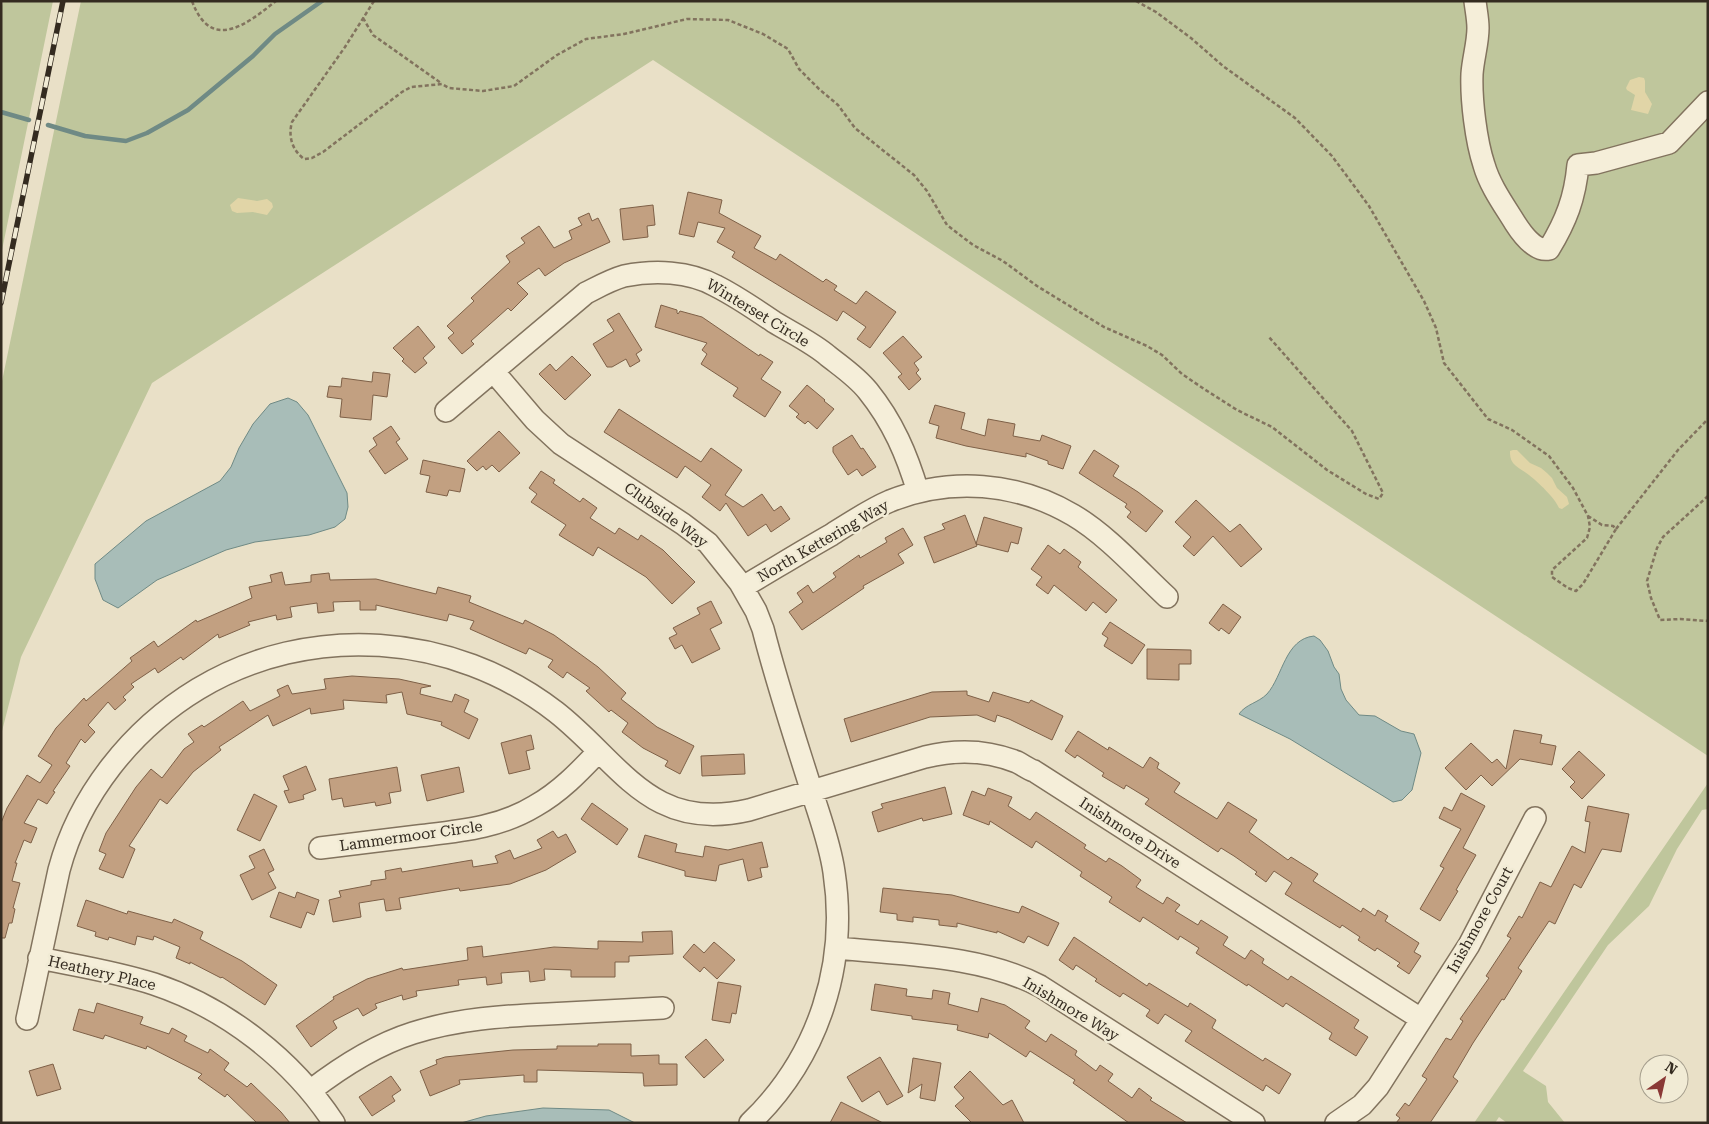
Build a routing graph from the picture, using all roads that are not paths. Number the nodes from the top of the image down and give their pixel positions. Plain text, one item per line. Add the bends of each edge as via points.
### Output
1 (1475, 1) edge
2 (1708, 102) edge
3 (493, 371) junction
4 (446, 411) dead end
5 (918, 492) junction
6 (743, 587) junction
7 (1167, 597) dead end
8 (598, 752) junction
9 (812, 791) junction
10 (1535, 818) dead end
11 (320, 848) dead end
12 (837, 948) junction
13 (40, 958) junction
14 (663, 1008) dead end
15 (27, 1019) dead end
16 (1421, 1019) junction
17 (310, 1091) junction
18 (334, 1123) edge
19 (750, 1123) edge
20 (1254, 1123) edge
21 (1336, 1123) edge

1 - 2 street via 1478,29 1472,74 1473,99 1484,166 1522,234 1544,250 1549,249 1570,208 1578,165 1668,143
3 - 4 street, Winterset Circle
3 - 5 street, Winterset Circle via 586,293 604,284 635,274 659,273 702,280 730,294 851,374 876,402 898,435
3 - 6 street, Clubside Way via 535,420 561,444 691,530 718,555
5 - 6 street, North Kettering Way via 878,507
5 - 7 street, North Kettering Way via 978,486 1019,492 1050,503 1094,529
6 - 9 street, Clubside Way via 763,629
8 - 9 street, Inishmore Drive via 624,778 652,798 674,808 697,813 743,812
8 - 11 street, Lammermoor Circle via 548,798 498,822 474,829
8 - 13 street, Inishmore Drive via 559,715 521,688 450,657 410,648 346,644 297,650 269,658 221,676 186,697 133,741 104,776 79,818 63,856
9 - 12 street, Clubside Way via 835,872
9 - 16 street, Inishmore Drive via 947,752 994,754 1017,762
10 - 16 street, Inishmore Court via 1477,931
12 - 19 street, Clubside Way via 828,996 808,1046 782,1088
12 - 20 street, Inishmore Way via 989,966 1024,979 1040,986
13 - 15 street, Inishmore Drive
13 - 17 street, Heathery Place via 128,976 191,999 260,1042
14 - 17 street via 491,1017 437,1026 378,1047
16 - 21 street via 1371,1096
17 - 18 street, Heathery Place

